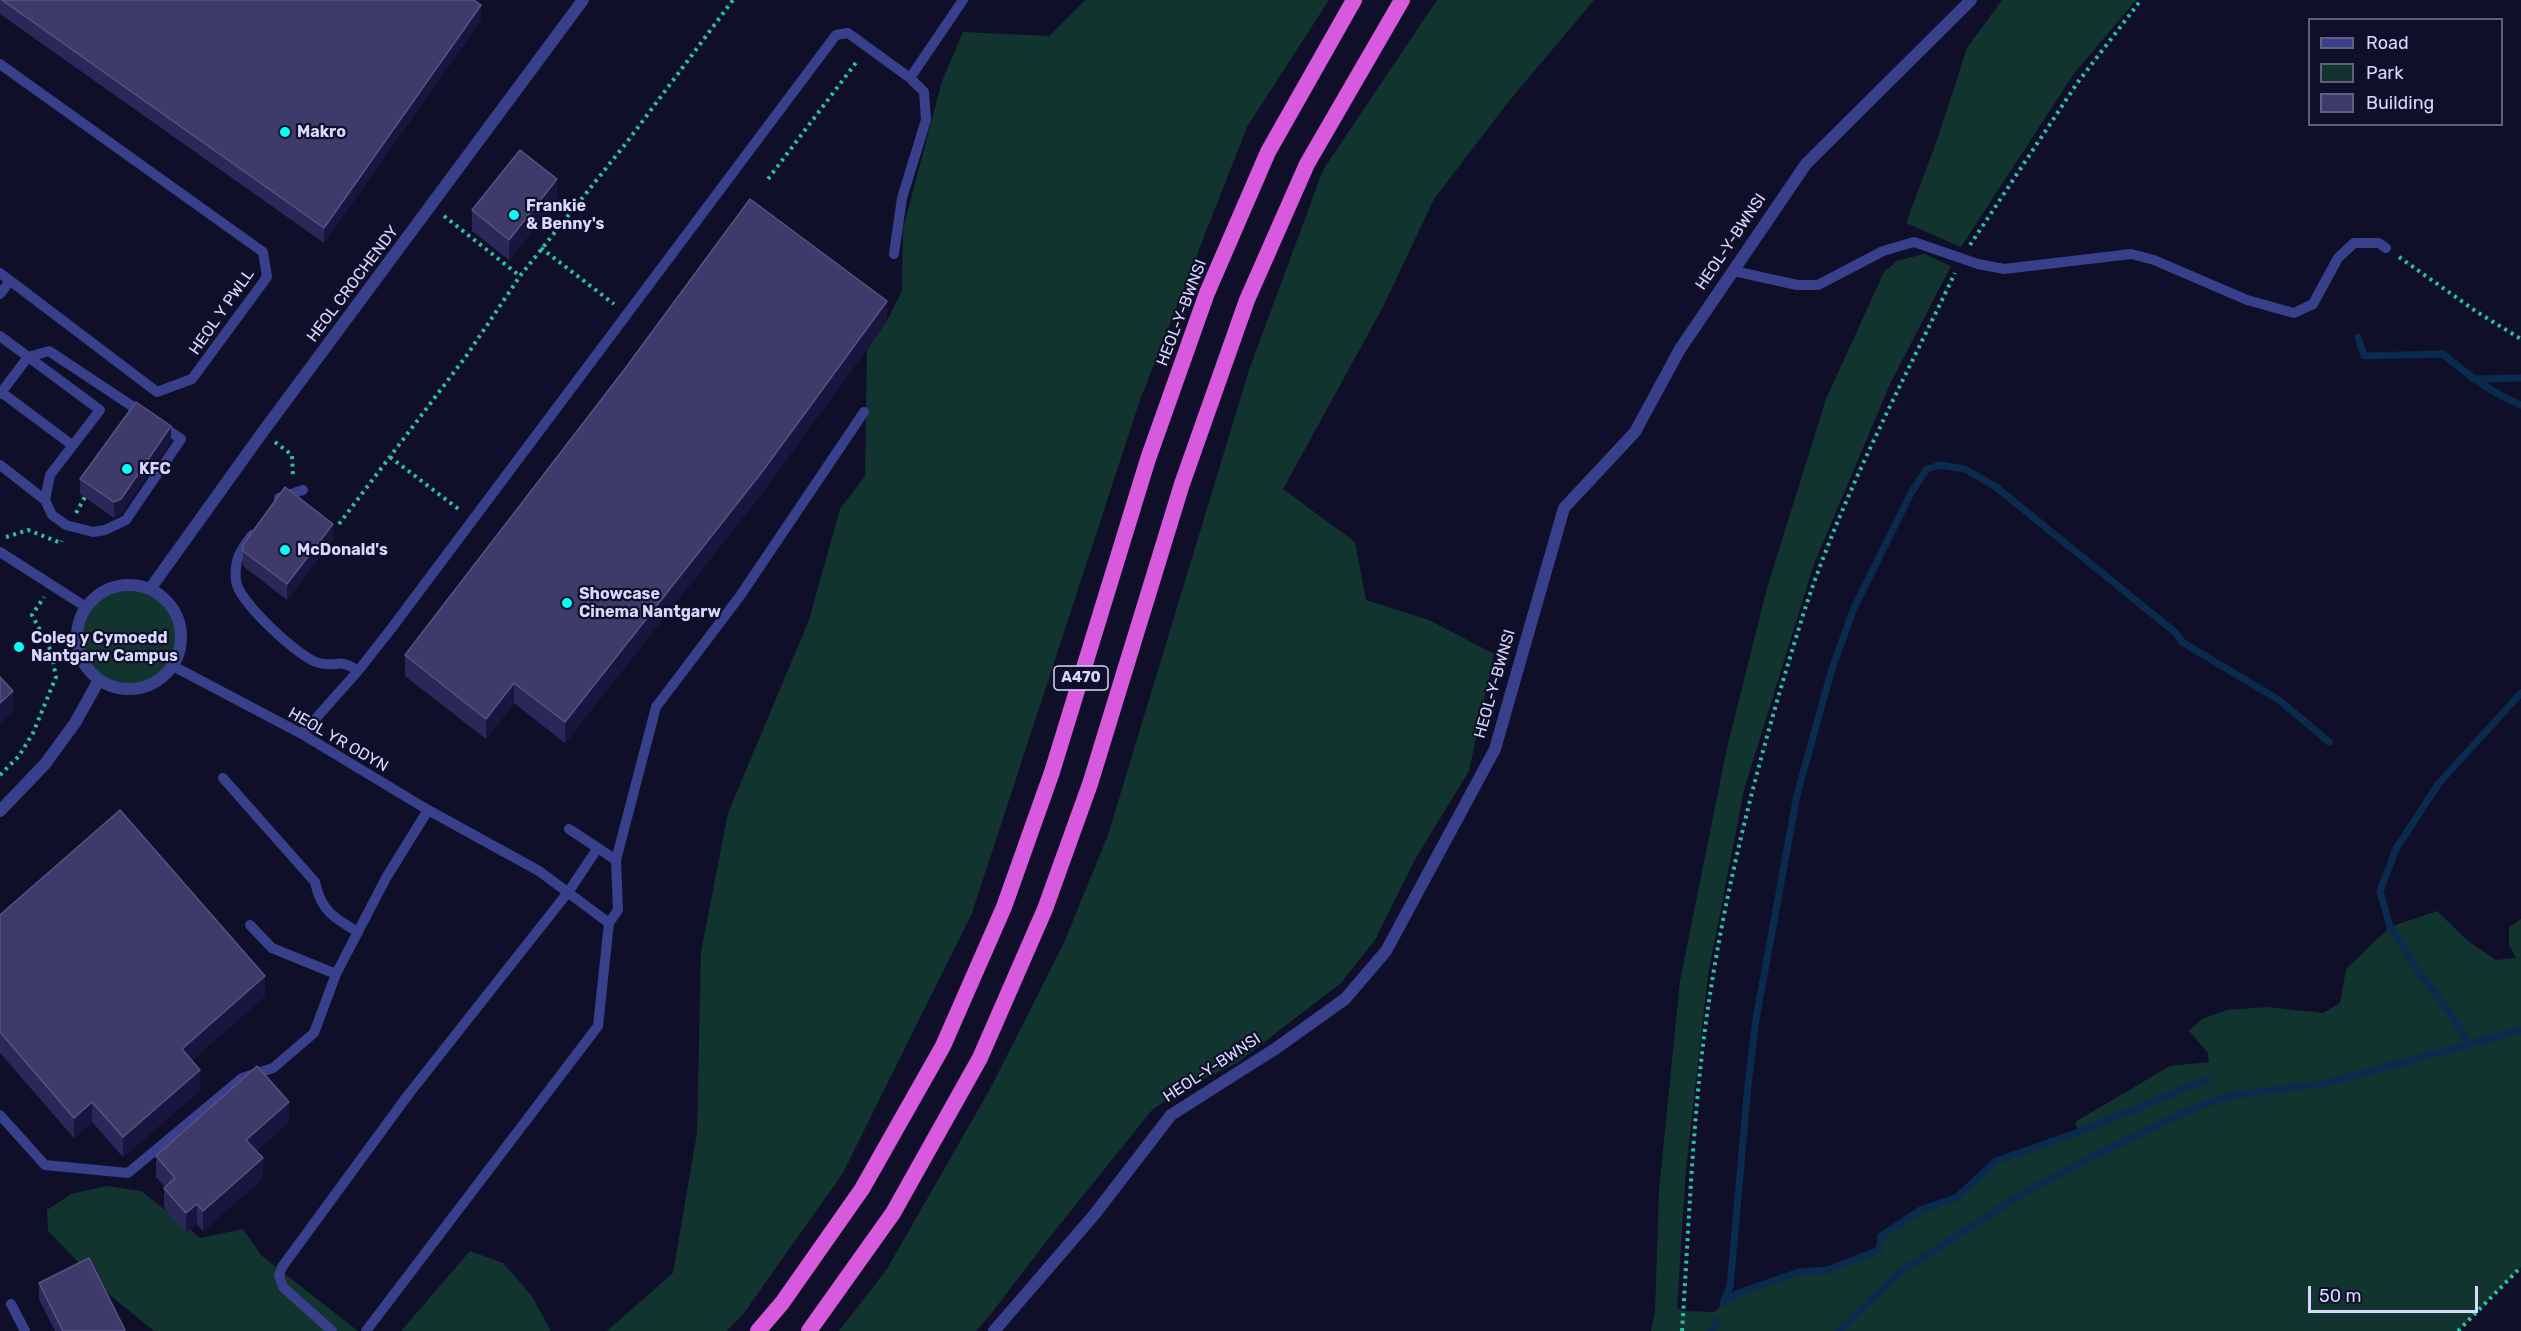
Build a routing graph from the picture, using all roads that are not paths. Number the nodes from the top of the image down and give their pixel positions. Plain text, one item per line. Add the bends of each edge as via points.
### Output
1 (583, 0) edge
2 (963, 0) edge
3 (1354, 0) edge
4 (1402, 0) edge
5 (1971, 0) edge
6 (0, 64) edge
7 (910, 78) junction
8 (2386, 248) road end
9 (894, 254) dead end
10 (1734, 271) junction
11 (0, 273) edge
12 (10, 281) junction
13 (0, 294) edge
14 (0, 336) edge
15 (28, 357) junction
16 (1, 393) edge
17 (864, 412) dead end
18 (72, 446) junction
19 (0, 465) edge
20 (298, 491) road end
21 (45, 500) junction
22 (274, 505) edge
23 (261, 522) edge
24 (0, 552) edge
25 (150, 589) junction
26 (86, 607) junction
27 (172, 666) junction
28 (358, 671) junction
29 (99, 680) junction
30 (302, 734) junction
31 (223, 778) dead end
32 (428, 810) junction
33 (0, 811) edge
34 (569, 829) dead end
35 (597, 849) junction
36 (616, 860) junction
37 (569, 891) junction
38 (609, 923) junction
39 (250, 925) dead end
40 (358, 932) junction
41 (336, 974) junction
42 (0, 1115) edge
43 (11, 1304) dead end
44 (25, 1331) edge
45 (332, 1331) edge
46 (366, 1331) edge
47 (758, 1331) edge
48 (809, 1331) edge
49 (994, 1331) edge

1 - 25 street, HEOL CROCHENDY
2 - 7 lane
3 - 47 highway, HEOL-Y-BWNSI / A470 via 1268,152 1207,293 1148,459 1052,772 1004,907 943,1046 862,1189
4 - 48 highway, A470 via 1307,164 1247,300 1182,484 1090,784 1045,909 980,1058 893,1213
5 - 10 street, HEOL-Y-BWNSI via 1806,164
6 - 12 lane, HEOL Y PWLL via 263,252 267,278 192,379 157,392
7 - 9 lane via 924,92 926,120 902,198
7 - 28 lane via 848,33 836,35
8 - 10 lane via 2379,243 2354,243 2338,258 2313,304 2294,313 2247,300 2131,254 2004,269 1914,242 1883,251 1818,285 1797,285
10 - 49 street, HEOL-Y-BWNSI via 1680,349 1635,432 1564,508 1495,749 1386,951 1345,999 1171,1115 1095,1215
11 - 12 lane, HEOL Y PWLL
12 - 13 lane
14 - 15 lane
15 - 16 lane
15 - 18 lane via 100,410
15 - 21 lane via 49,351 181,439 126,520 116,527 93,532 69,526 52,515
16 - 18 lane
17 - 36 lane via 740,596 656,707
18 - 21 lane via 50,476
19 - 21 lane
20 - 22 lane via 280,496
23 - 28 lane via 236,558 236,583 248,603 281,639 318,663 347,663
24 - 26 lane
25 - 26 street via 115,586
25 - 27 street via 165,599 176,614 181,631 180,649
26 - 29 street via 77,638 87,668
27 - 29 street via 146,686 113,687
27 - 30 lane, HEOL YR ODYN
28 - 30 lane
29 - 33 street via 75,723 45,764
30 - 32 lane, HEOL YR ODYN
31 - 40 lane via 315,882 319,900 335,919
32 - 37 lane, HEOL YR ODYN
32 - 40 lane
34 - 35 lane
35 - 36 lane
35 - 37 lane
36 - 38 lane via 618,910
37 - 38 lane, HEOL YR ODYN
37 - 45 lane via 408,1095 282,1267 279,1275 283,1287
38 - 46 lane via 598,1026
39 - 41 lane via 272,948
40 - 41 lane
41 - 42 lane via 314,1033 273,1068 242,1078 128,1173 45,1165
43 - 44 lane

